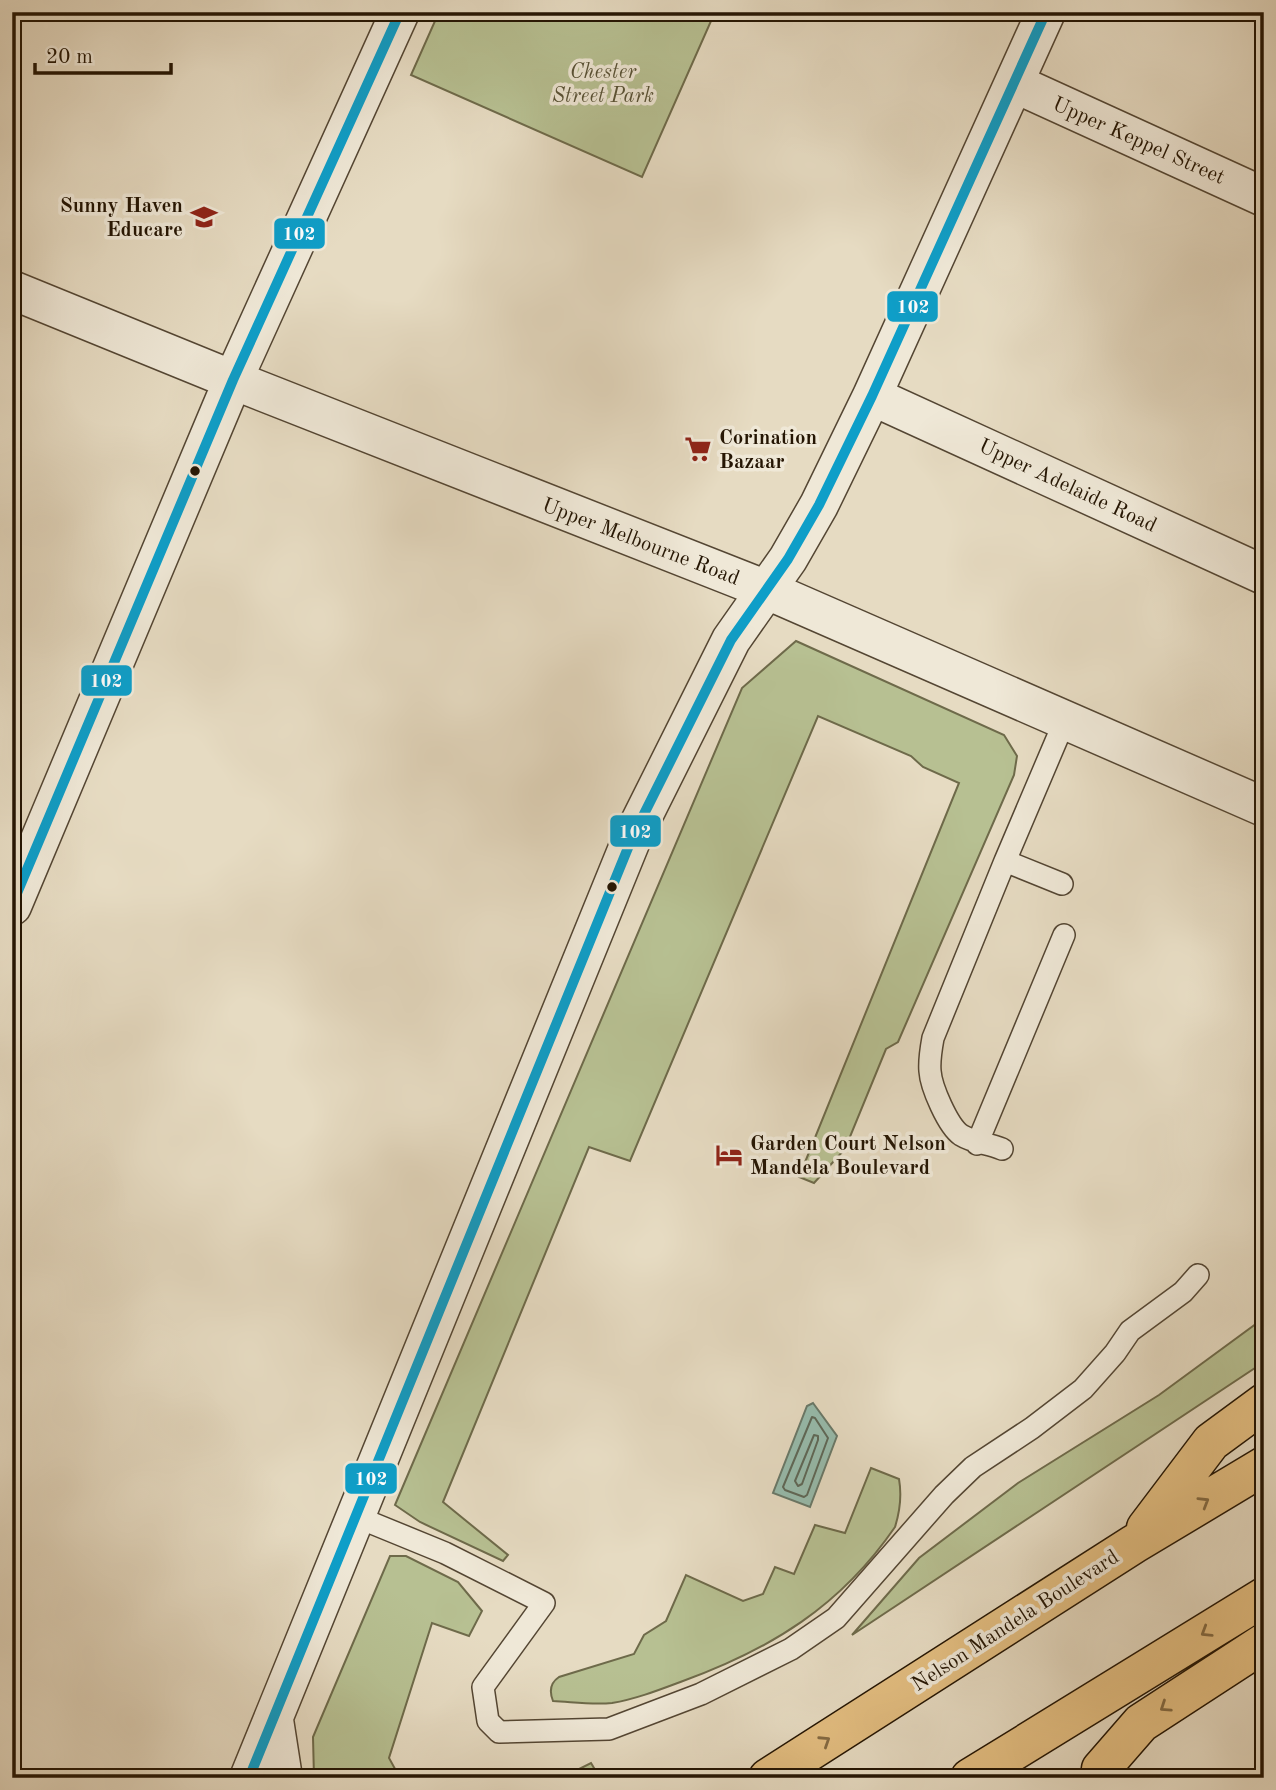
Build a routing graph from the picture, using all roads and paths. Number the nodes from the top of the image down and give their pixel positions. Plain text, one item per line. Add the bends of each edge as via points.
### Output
1 (400, 12) edge
2 (1046, 12) edge
3 (1014, 83) junction
4 (1264, 197) edge
5 (12, 290) edge
6 (233, 380) junction
7 (872, 396) junction
8 (1264, 575) edge
9 (767, 590) junction
10 (1065, 720) junction
11 (1264, 807) edge
12 (1004, 861) junction
13 (1062, 884) dead end
14 (12, 906) edge
15 (1064, 935) dead end
16 (978, 1144) junction
17 (1002, 1149) dead end
18 (1198, 1275) dead end
19 (1264, 1403) edge
20 (1264, 1466) edge
21 (357, 1517) junction
22 (1135, 1544) junction
23 (1264, 1597) edge
24 (1264, 1643) edge
25 (274, 1720) junction
26 (249, 1778) edge
27 (283, 1778) edge
28 (768, 1778) edge
29 (970, 1778) edge
30 (1100, 1778) edge

1 - 6 street
2 - 3 street
3 - 4 street, Upper Keppel Street
3 - 7 street
5 - 6 street, Upper Melbourne Road
6 - 9 street, Upper Melbourne Road
6 - 14 street
7 - 8 street, Upper Adelaide Road
7 - 9 street via 819,505
9 - 10 street, Upper Melbourne Road
9 - 21 street via 731,640 632,838
10 - 11 street, Upper Melbourne Road
10 - 12 lane
12 - 13 lane
12 - 16 lane via 929,1058 942,1108 958,1133
15 - 16 lane
16 - 17 lane
18 - 21 lane via 1183,1292 1130,1331 1083,1390 973,1467 836,1618 791,1649 701,1694 609,1729 499,1732 488,1721 483,1687 544,1603 445,1553
19 - 22 highway via 1212,1442
22 -> 20 highway, Nelson Mandela Boulevard
21 - 25 street
28 -> 22 highway, Nelson Mandela Boulevard
23 -> 29 highway
24 -> 30 highway via 1142,1723 1101,1769
25 - 26 street
25 - 27 street

